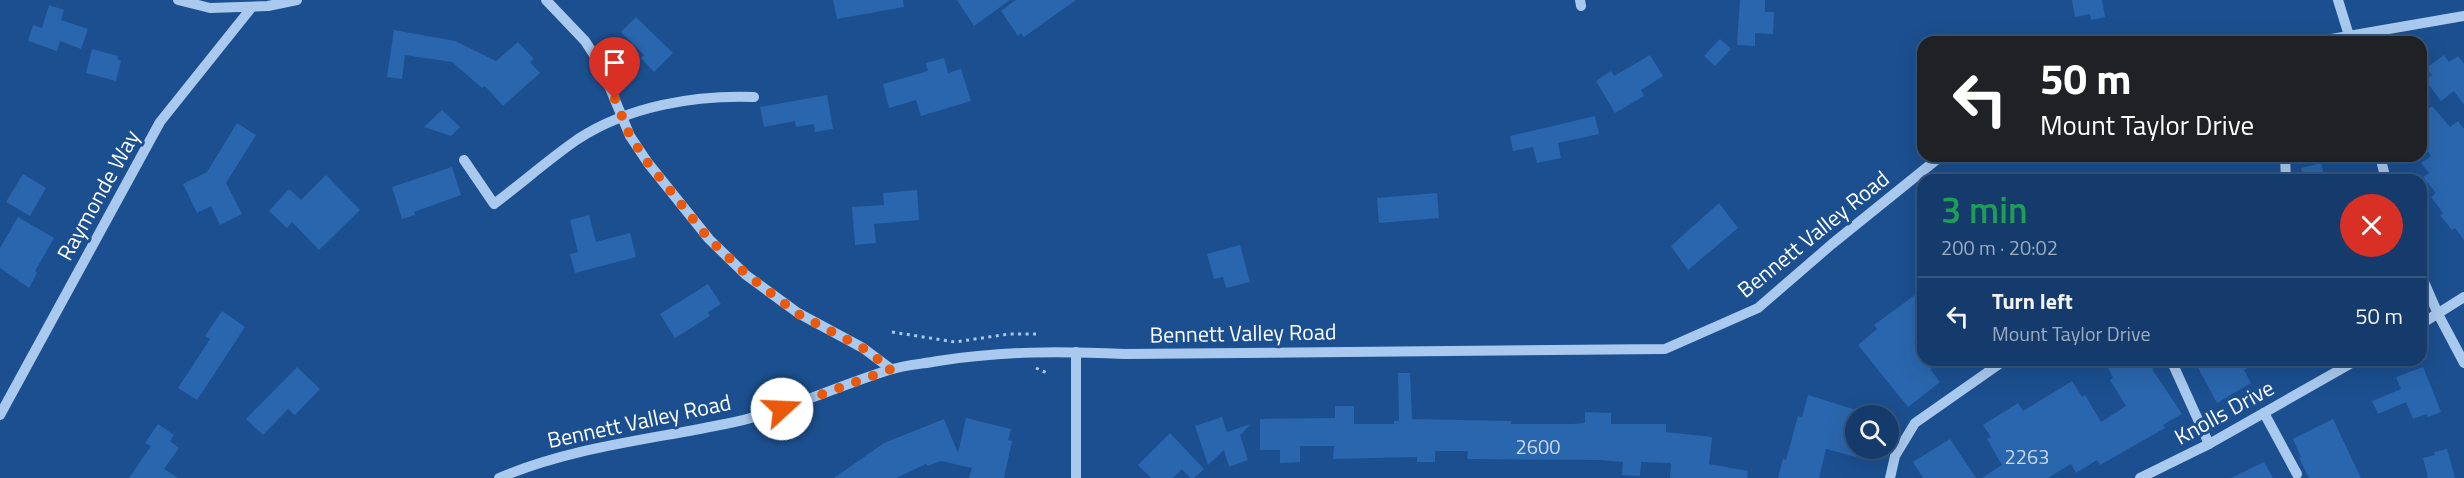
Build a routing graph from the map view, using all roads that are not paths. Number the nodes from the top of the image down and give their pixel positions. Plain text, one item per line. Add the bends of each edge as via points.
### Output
1 (178, 0) edge
2 (297, 0) edge
3 (546, 0) edge
4 (2338, 0) edge
5 (252, 7) junction
6 (2464, 16) edge
7 (2349, 36) edge
8 (2360, 36) edge
9 (754, 97) dead end
10 (622, 116) junction
11 (464, 160) dead end
12 (1934, 162) edge
13 (1919, 174) edge
14 (1917, 175) edge
15 (2427, 289) edge
16 (2464, 297) edge
17 (2438, 314) junction
18 (2427, 320) edge
19 (1076, 352) junction
20 (2464, 363) edge
21 (1996, 366) edge
22 (2174, 366) edge
23 (2346, 366) edge
24 (891, 369) junction
25 (2264, 413) junction
26 (0, 415) edge
27 (2209, 444) junction
28 (2297, 474) dead end
29 (499, 478) edge
30 (1076, 478) edge
31 (1890, 478) edge
32 (2140, 478) edge

1 - 5 street via 210,8
2 - 5 street
3 - 10 street via 585,41 600,64
4 - 7 street
5 - 26 street, Raymonde Way via 160,122
6 - 8 street
9 - 10 street via 687,100
10 - 11 street via 578,139 494,204
10 - 24 street via 648,163 709,239 746,274 798,314 863,348
12 - 13 street, Bennett Valley Road
14 - 19 street, Bennett Valley Road via 1758,308 1665,349
15 - 17 street
16 - 17 street
17 - 18 street
17 - 20 street
19 - 24 street, Bennett Valley Road via 986,354
19 - 30 street
21 - 31 street via 1915,423 1895,456
22 - 27 street
23 - 25 street, Knolls Drive
24 - 29 street, Bennett Valley Road via 782,409 726,424 576,451
25 - 27 street, Knolls Drive
25 - 28 street
27 - 32 street, Knolls Drive

